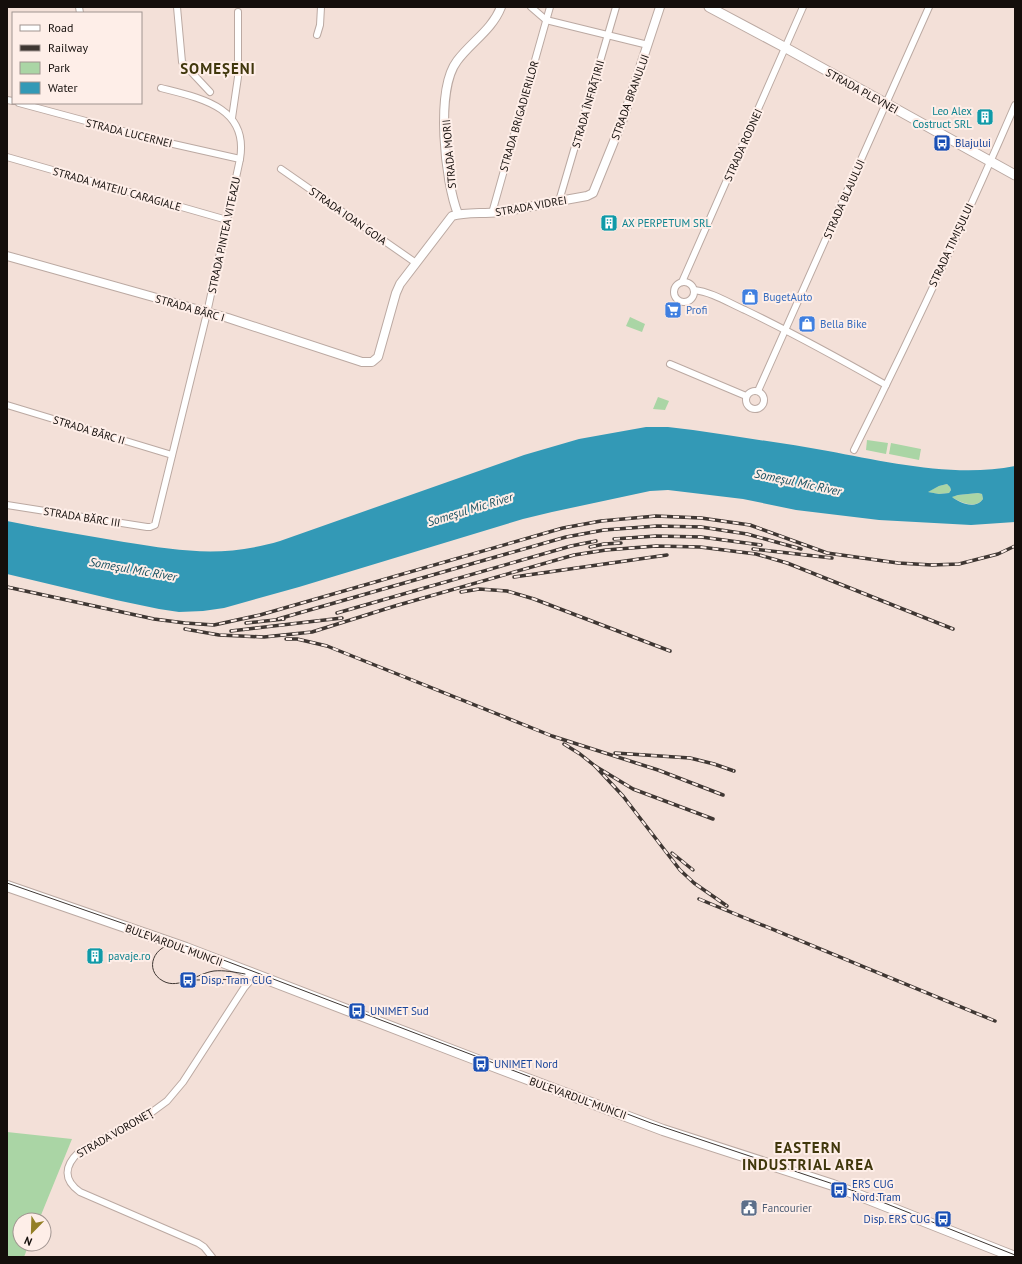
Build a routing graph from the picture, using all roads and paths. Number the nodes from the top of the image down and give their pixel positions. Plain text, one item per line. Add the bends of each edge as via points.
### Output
1 (177, 7) edge
2 (321, 7) edge
3 (501, 7) edge
4 (531, 7) edge
5 (550, 7) edge
6 (616, 7) edge
7 (660, 7) edge
8 (709, 7) edge
9 (804, 7) edge
10 (929, 7) edge
11 (238, 12) dead end
12 (546, 20) junction
13 (317, 35) dead end
14 (608, 35) junction
15 (648, 46) junction
16 (786, 48) junction
17 (161, 88) dead end
18 (210, 92) dead end
19 (23, 104) edge
20 (886, 104) junction
21 (1015, 105) edge
22 (232, 118) junction
23 (7, 157) edge
24 (240, 159) junction
25 (990, 162) junction
26 (281, 169) dead end
27 (1015, 175) edge
28 (596, 185) joint
29 (559, 201) junction
30 (492, 213) junction
31 (458, 214) junction
32 (227, 220) junction
33 (7, 256) edge
34 (416, 263) junction
35 (682, 282) junction
36 (694, 290) junction
37 (207, 312) junction
38 (785, 330) junction
39 (670, 364) dead end
40 (886, 385) junction
41 (758, 391) junction
42 (746, 396) junction
43 (7, 406) edge
44 (854, 450) dead end
45 (172, 455) junction
46 (7, 504) edge
47 (155, 522) joint
48 (7, 886) edge
49 (255, 975) junction
50 (212, 1257) edge
51 (1014, 1257) edge

1 - 18 street via 182,62
2 - 13 street
3 - 31 street, STRADA MORII via 489,26 456,62 448,79 445,105 446,148 452,194
4 - 12 street
5 - 12 street, STRADA BRIGADIERILOR
6 - 14 street, STRADA ÎNFRĂȚIRII
7 - 15 street, STRADA BRANULUI
8 - 16 main road, STRADA PLEVNEI
9 - 16 street, STRADA RODNEI
10 - 20 street, STRADA BLAJULUI
11 - 22 street via 238,77
12 - 14 street
12 - 30 street, STRADA BRIGADIERILOR
14 - 15 street
14 - 29 street, STRADA ÎNFRĂȚIRII
15 - 28 street, STRADA BRANULUI via 623,119
16 - 20 main road, STRADA PLEVNEI
16 - 35 street, STRADA RODNEI
17 - 22 street via 210,102
19 - 24 street, STRADA LUCERNEI
20 - 25 main road, STRADA PLEVNEI
20 - 38 street, STRADA BLAJULUI
21 - 25 street, STRADA TIMIȘULUI
22 - 24 street, STRADA PINTEA VITEAZU via 238,128 242,146
23 - 32 street, STRADA MATEIU CARAGIALE
24 - 32 street, STRADA PINTEA VITEAZU
25 - 27 main road, STRADA PLEVNEI
25 - 40 street, STRADA TIMIȘULUI
26 - 34 street, STRADA IOAN GOIA
28 - 29 street, STRADA VIDREI via 590,195
29 - 30 street, STRADA VIDREI
30 - 31 street, STRADA VIDREI
31 - 34 street via 449,219
32 - 37 street, STRADA PINTEA VITEAZU
33 - 37 street, STRADA BĂRC I
34 - 37 street, STRADA BĂRC I via 400,284 378,357 372,362 362,362
35 - 36 street via 691,285
35 - 36 street via 674,290 679,300 689,300
36 - 38 street via 706,292
37 - 45 street, STRADA PINTEA VITEAZU
38 - 40 street
38 - 41 street, STRADA BLAJULUI
39 - 42 street, STRADA BLAJULUI
40 - 44 street, STRADA TIMIȘULUI
41 - 42 street via 750,392
41 - 42 street, STRADA BLAJULUI via 763,395 764,401 759,408 753,409 748,406
43 - 45 street, STRADA BĂRC II
45 - 47 street, STRADA PINTEA VITEAZU
46 - 47 street, STRADA BĂRC III via 147,527 153,526
48 - 49 main road, BULEVARDUL MUNCII
49 - 50 street, STRADA VORONEȚ via 183,1082 167,1101 148,1115 79,1152 72,1158 67,1173 68,1180 80,1192 198,1243
49 - 51 main road, BULEVARDUL MUNCII via 663,1130 833,1185

